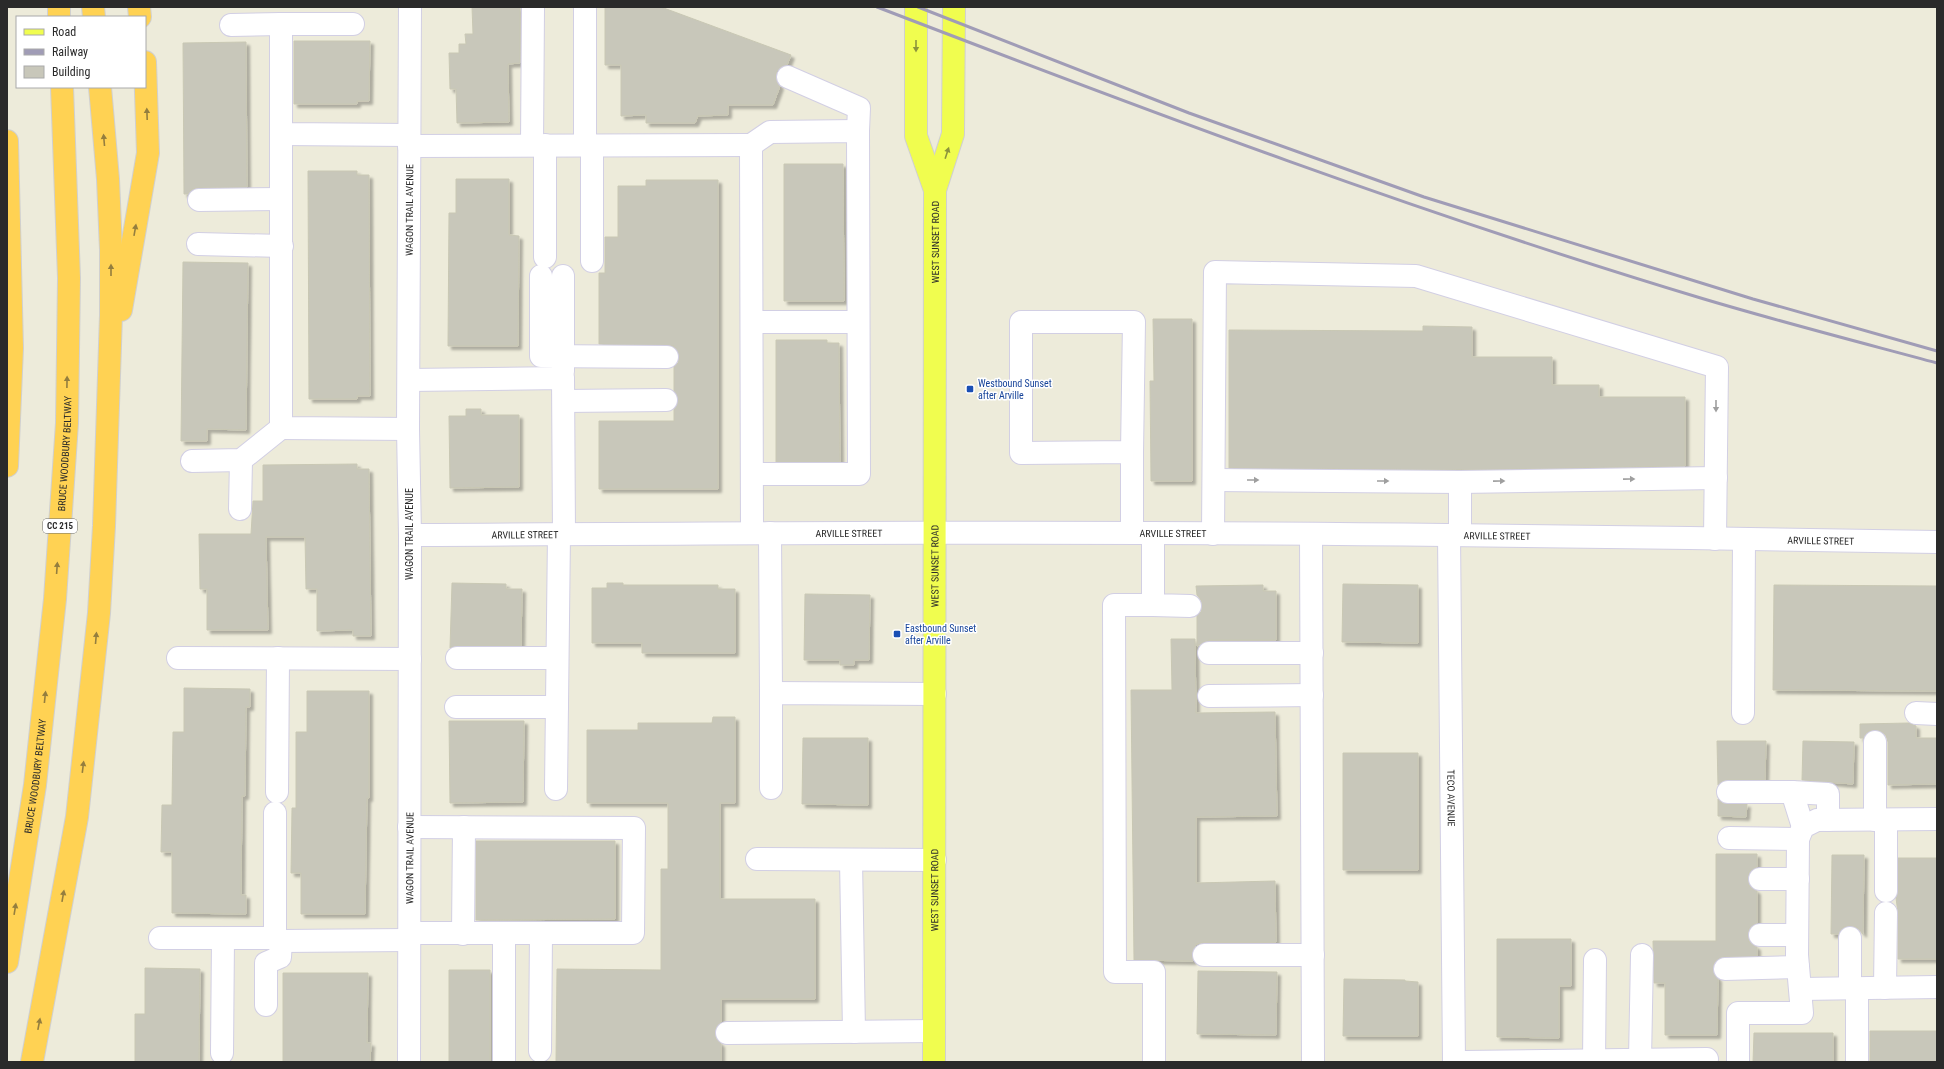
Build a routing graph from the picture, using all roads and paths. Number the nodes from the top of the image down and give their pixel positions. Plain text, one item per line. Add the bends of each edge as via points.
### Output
1 (410, 7) edge
2 (916, 7) edge
3 (954, 7) edge
4 (533, 8) dead end
5 (585, 9) dead end
6 (281, 24) junction
7 (352, 24) dead end
8 (231, 25) dead end
9 (788, 77) dead end
10 (62, 88) edge
11 (100, 88) edge
12 (146, 88) edge
13 (858, 130) junction
14 (281, 134) junction
15 (409, 140) junction
16 (7, 141) edge
17 (538, 145) junction
18 (589, 145) junction
19 (751, 145) junction
20 (935, 190) junction
21 (282, 199) junction
22 (199, 200) dead end
23 (198, 244) dead end
24 (282, 246) junction
25 (592, 261) dead end
26 (563, 276) dead end
27 (752, 322) junction
28 (858, 322) junction
29 (563, 356) junction
30 (667, 357) dead end
31 (563, 378) junction
32 (109, 379) junction
33 (409, 380) junction
34 (666, 400) dead end
35 (564, 401) junction
36 (281, 428) junction
37 (408, 429) junction
38 (1132, 452) junction
39 (241, 460) junction
40 (192, 461) dead end
41 (7, 466) edge
42 (752, 474) junction
43 (1716, 478) junction
44 (1214, 480) junction
45 (1460, 482) junction
46 (240, 509) dead end
47 (761, 533) junction
48 (936, 533) junction
49 (1142, 533) junction
50 (562, 534) junction
51 (1213, 534) junction
52 (1311, 534) junction
53 (410, 535) junction
54 (1454, 535) junction
55 (1715, 539) junction
56 (1744, 539) junction
57 (1937, 542) edge
58 (1153, 605) junction
59 (1190, 606) dead end
60 (1209, 653) dead end
61 (1312, 653) junction
62 (178, 658) dead end
63 (278, 658) junction
64 (457, 658) dead end
65 (557, 658) junction
66 (410, 659) junction
67 (771, 693) junction
68 (935, 694) junction
69 (1312, 695) junction
70 (1209, 696) dead end
71 (456, 707) dead end
72 (557, 707) junction
73 (1743, 713) dead end
74 (1875, 742) dead end
75 (772, 788) dead end
76 (556, 789) dead end
77 (1728, 792) dead end
78 (1792, 792) junction
79 (1937, 819) edge
80 (1828, 820) junction
81 (1880, 820) junction
82 (409, 827) junction
83 (464, 827) junction
84 (1800, 833) junction
85 (1729, 838) dead end
86 (757, 859) dead end
87 (850, 860) junction
88 (935, 860) junction
89 (1760, 879) dead end
90 (1798, 879) junction
91 (1886, 891) dead end
92 (1886, 913) dead end
93 (504, 933) junction
94 (542, 933) junction
95 (463, 934) junction
96 (1760, 935) dead end
97 (1797, 935) junction
98 (409, 937) junction
99 (160, 938) dead end
100 (223, 938) junction
101 (1850, 938) dead end
102 (278, 939) junction
103 (1204, 955) dead end
104 (1312, 955) junction
105 (1642, 955) dead end
106 (1595, 960) dead end
107 (7, 962) edge
108 (1798, 967) junction
109 (1725, 969) dead end
110 (1937, 987) edge
111 (1854, 988) junction
112 (1885, 988) junction
113 (1801, 989) junction
114 (266, 1005) dead end
115 (934, 1031) junction
116 (854, 1032) junction
117 (727, 1033) dead end
118 (540, 1051) dead end
119 (222, 1053) dead end
120 (1707, 1059) dead end
121 (1594, 1061) edge
122 (1643, 1061) edge
123 (1738, 1061) dead end
124 (1857, 1061) dead end
125 (32, 1062) edge
126 (409, 1062) edge
127 (504, 1062) edge
128 (934, 1062) edge
129 (1154, 1062) edge
130 (1313, 1062) edge
131 (1454, 1062) edge
132 (1464, 1062) edge

1 - 15 street, WAGON TRAIL AVENUE
2 -> 20 main road, WEST SUNSET ROAD via 916,136
20 -> 3 main road, WEST SUNSET ROAD via 953,134
4 - 17 street
5 - 18 street
6 - 7 street
6 - 8 street
6 - 14 street
9 - 13 street via 859,108
107 -> 10 highway, BRUCE WOODBURY BELTWAY / CC 215 via 35,785 56,584 67,423 69,278
32 -> 11 highway via 111,250
32 -> 12 highway via 148,154
13 - 19 street via 770,132
13 - 28 street
14 - 15 street
14 - 21 street
15 - 17 street
15 - 33 street, WAGON TRAIL AVENUE
16 - 41 highway via 12,348
17 - 18 street
17 - 29 street via 543,266 541,356
18 - 19 street
18 - 25 street
19 - 27 street
20 - 48 main road, WEST SUNSET ROAD
21 - 22 street
21 - 24 street
23 - 24 street
24 - 36 street
26 - 29 street
27 - 28 street
27 - 42 street
28 - 42 street via 859,474
29 - 30 street
29 - 31 street
31 - 33 street
31 - 35 street
125 -> 32 highway via 77,817 90,705 104,526
33 - 37 street, WAGON TRAIL AVENUE
34 - 35 street
35 - 50 street
36 - 37 street
36 - 39 street
37 - 53 street, WAGON TRAIL AVENUE
38 - 38 street via 1021,453 1021,322 1134,322
38 - 49 street
39 - 40 street
39 - 46 street
42 - 47 street
44 -> 43 street via 1215,272 1416,276 1717,367
45 -> 43 street
43 - 55 street
44 -> 45 street
44 - 51 street
45 - 54 street, TECO AVENUE
47 - 48 street, ARVILLE STREET
47 - 50 street, ARVILLE STREET
47 - 67 street
48 - 49 street, ARVILLE STREET
48 - 68 main road, WEST SUNSET ROAD
49 - 51 street, ARVILLE STREET
49 - 58 street
50 - 53 street, ARVILLE STREET
50 - 65 street
51 - 52 street, ARVILLE STREET
52 - 54 street, ARVILLE STREET
52 - 61 street
53 - 66 street, WAGON TRAIL AVENUE
54 - 55 street, ARVILLE STREET
54 - 131 street, TECO AVENUE
55 - 56 street, ARVILLE STREET
56 - 57 street, ARVILLE STREET
56 - 73 street
58 - 59 street
58 - 129 street via 1114,605 1114,613 1115,972 1154,972
60 - 61 street
61 - 69 street
62 - 63 street
63 - 66 street
63 - 102 street
64 - 65 street
65 - 72 street
66 - 82 street, WAGON TRAIL AVENUE
67 - 68 street
67 - 75 street
68 - 88 main road, WEST SUNSET ROAD
69 - 70 street
69 - 104 street
71 - 72 street
72 - 76 street
74 - 81 street
77 - 78 street
78 - 80 street via 1828,794
78 - 84 street
79 - 81 street
80 - 81 street
80 - 84 street via 1817,820
81 - 91 street
82 - 83 street
82 - 98 street, WAGON TRAIL AVENUE
83 - 94 street via 634,828 633,933
83 - 95 street
84 - 85 street
84 - 90 street
86 - 87 street
87 - 88 street
87 - 116 street
88 - 115 main road, WEST SUNSET ROAD
89 - 90 street
90 - 97 street
92 - 112 street
93 - 94 street
93 - 95 street
93 - 127 street
94 - 118 street
95 - 98 street
96 - 97 street
97 - 108 street
98 - 102 street
98 - 126 street, WAGON TRAIL AVENUE
99 - 100 street
100 - 102 street
100 - 119 street
101 - 111 street
102 - 114 street via 280,957 266,963
103 - 104 street
104 - 130 street
105 - 122 street
106 - 121 street
108 - 109 street
108 - 113 street
110 - 112 street
111 - 112 street
111 - 113 street
111 - 124 street
113 - 123 street via 1802,1013 1738,1013
115 - 116 street
115 - 128 main road, WEST SUNSET ROAD
116 - 117 street
120 - 122 street
121 - 122 street
121 - 132 street

